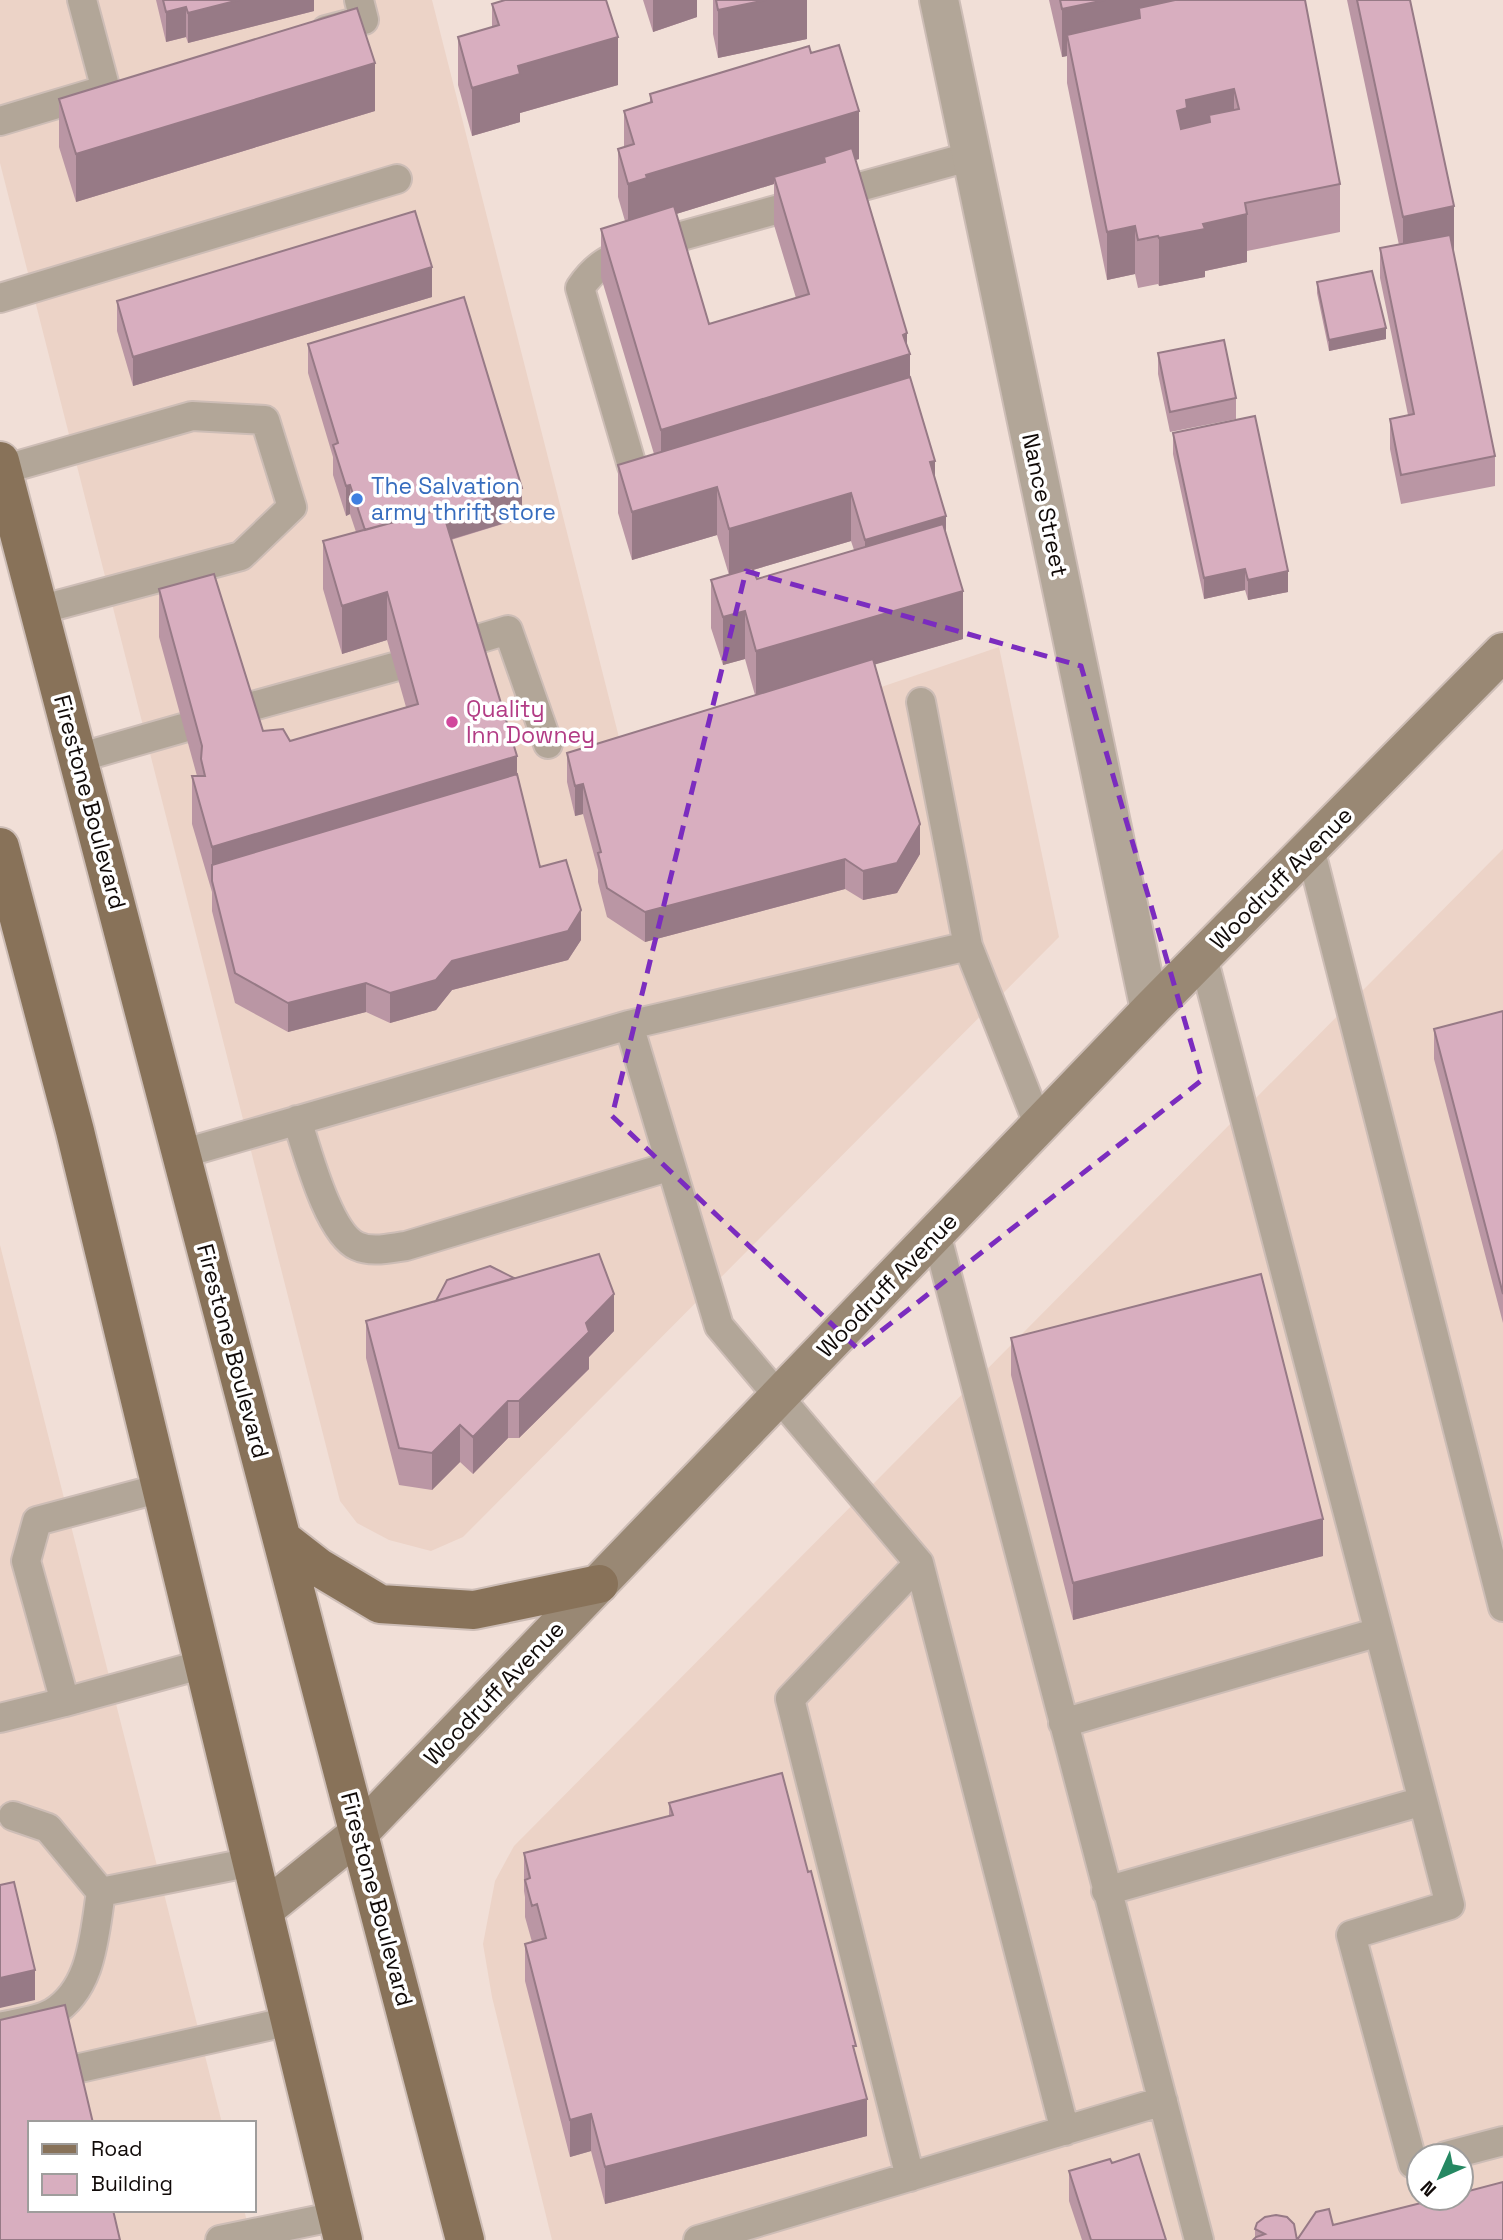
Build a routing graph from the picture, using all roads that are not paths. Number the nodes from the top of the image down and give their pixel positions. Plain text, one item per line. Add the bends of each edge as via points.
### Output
1 (82, 0) edge
2 (359, 0) edge
3 (939, 0) edge
4 (300, 37) edge
5 (0, 121) edge
6 (972, 156) junction
7 (397, 180) dead end
8 (0, 298) edge
9 (1, 466) edge
10 (632, 466) edge
11 (39, 610) junction
12 (468, 642) edge
13 (1503, 652) edge
14 (394, 667) edge
15 (921, 702) dead end
16 (242, 709) edge
17 (183, 728) edge
18 (548, 744) dead end
19 (78, 758) junction
20 (0, 848) edge
21 (1310, 848) junction
22 (968, 946) junction
23 (1203, 957) junction
24 (1150, 1010) junction
25 (629, 1025) junction
26 (297, 1120) junction
27 (1040, 1126) junction
28 (181, 1154) junction
29 (671, 1166) junction
30 (936, 1233) junction
31 (779, 1397) junction
32 (161, 1488) junction
33 (282, 1539) junction
34 (919, 1563) junction
35 (598, 1584) junction
36 (1503, 1607) edge
37 (1379, 1632) junction
38 (204, 1664) junction
39 (65, 1702) junction
40 (0, 1718) edge
41 (1063, 1723) junction
42 (1423, 1801) junction
43 (13, 1816) dead end
44 (359, 1833) junction
45 (252, 1862) junction
46 (1106, 1891) junction
47 (101, 1892) junction
48 (264, 1910) junction
49 (290, 2021) junction
50 (0, 2027) edge
51 (71, 2070) edge
52 (1163, 2101) junction
53 (1065, 2131) junction
54 (1503, 2141) edge
55 (1407, 2142) edge
56 (1475, 2148) edge
57 (910, 2177) junction
58 (340, 2228) edge
59 (220, 2240) edge
60 (465, 2240) edge
61 (698, 2240) edge
62 (1199, 2240) edge

1 - 5 lane via 118,86
2 - 4 lane via 364,20
3 - 6 street, Nance Street
6 - 10 lane via 638,248 608,258 591,272 580,288
6 - 24 street, Nance Street
7 - 8 lane
9 - 11 main road, Firestone Boulevard
9 - 11 lane via 192,416 265,420 292,507 241,556
11 - 19 main road, Firestone Boulevard
12 - 18 lane via 508,630
13 - 21 main road, Woodruff Avenue
14 - 16 lane
15 - 22 lane
17 - 19 lane
19 - 28 main road, Firestone Boulevard
20 - 32 main road via 75,1131
21 - 23 main road, Woodruff Avenue
21 - 36 lane
22 - 25 lane
22 - 27 lane
23 - 24 main road, Woodruff Avenue
23 - 37 lane
24 - 27 main road, Woodruff Avenue
25 - 26 lane
25 - 29 lane
26 - 28 lane
26 - 29 lane via 327,1209 341,1233 356,1246 377,1250 418,1242
27 - 30 main road, Woodruff Avenue
28 - 33 main road, Firestone Boulevard
29 - 31 lane via 719,1326
30 - 31 main road, Woodruff Avenue
30 - 41 lane
31 - 34 lane
31 - 35 main road, Woodruff Avenue
32 - 38 main road
32 - 39 lane via 37,1521 26,1560
33 - 35 main road via 380,1604 474,1610
33 - 44 main road, Firestone Boulevard
34 - 53 lane
34 - 57 lane via 790,1699
35 - 44 main road, Woodruff Avenue
37 - 41 lane
37 - 42 lane
38 - 39 lane
38 - 45 main road
39 - 40 lane
41 - 46 lane
42 - 46 lane
42 - 55 lane via 1450,1905 1351,1935
43 - 47 lane via 48,1828
44 - 48 main road, Woodruff Avenue
44 - 60 main road, Firestone Boulevard
45 - 47 lane
45 - 48 main road
46 - 52 lane
47 - 50 lane via 90,1960 75,1994 51,2014
48 - 49 main road
49 - 51 lane
49 - 58 main road
52 - 53 lane
52 - 62 lane
53 - 57 lane
54 - 56 lane
57 - 61 lane
58 - 59 lane

